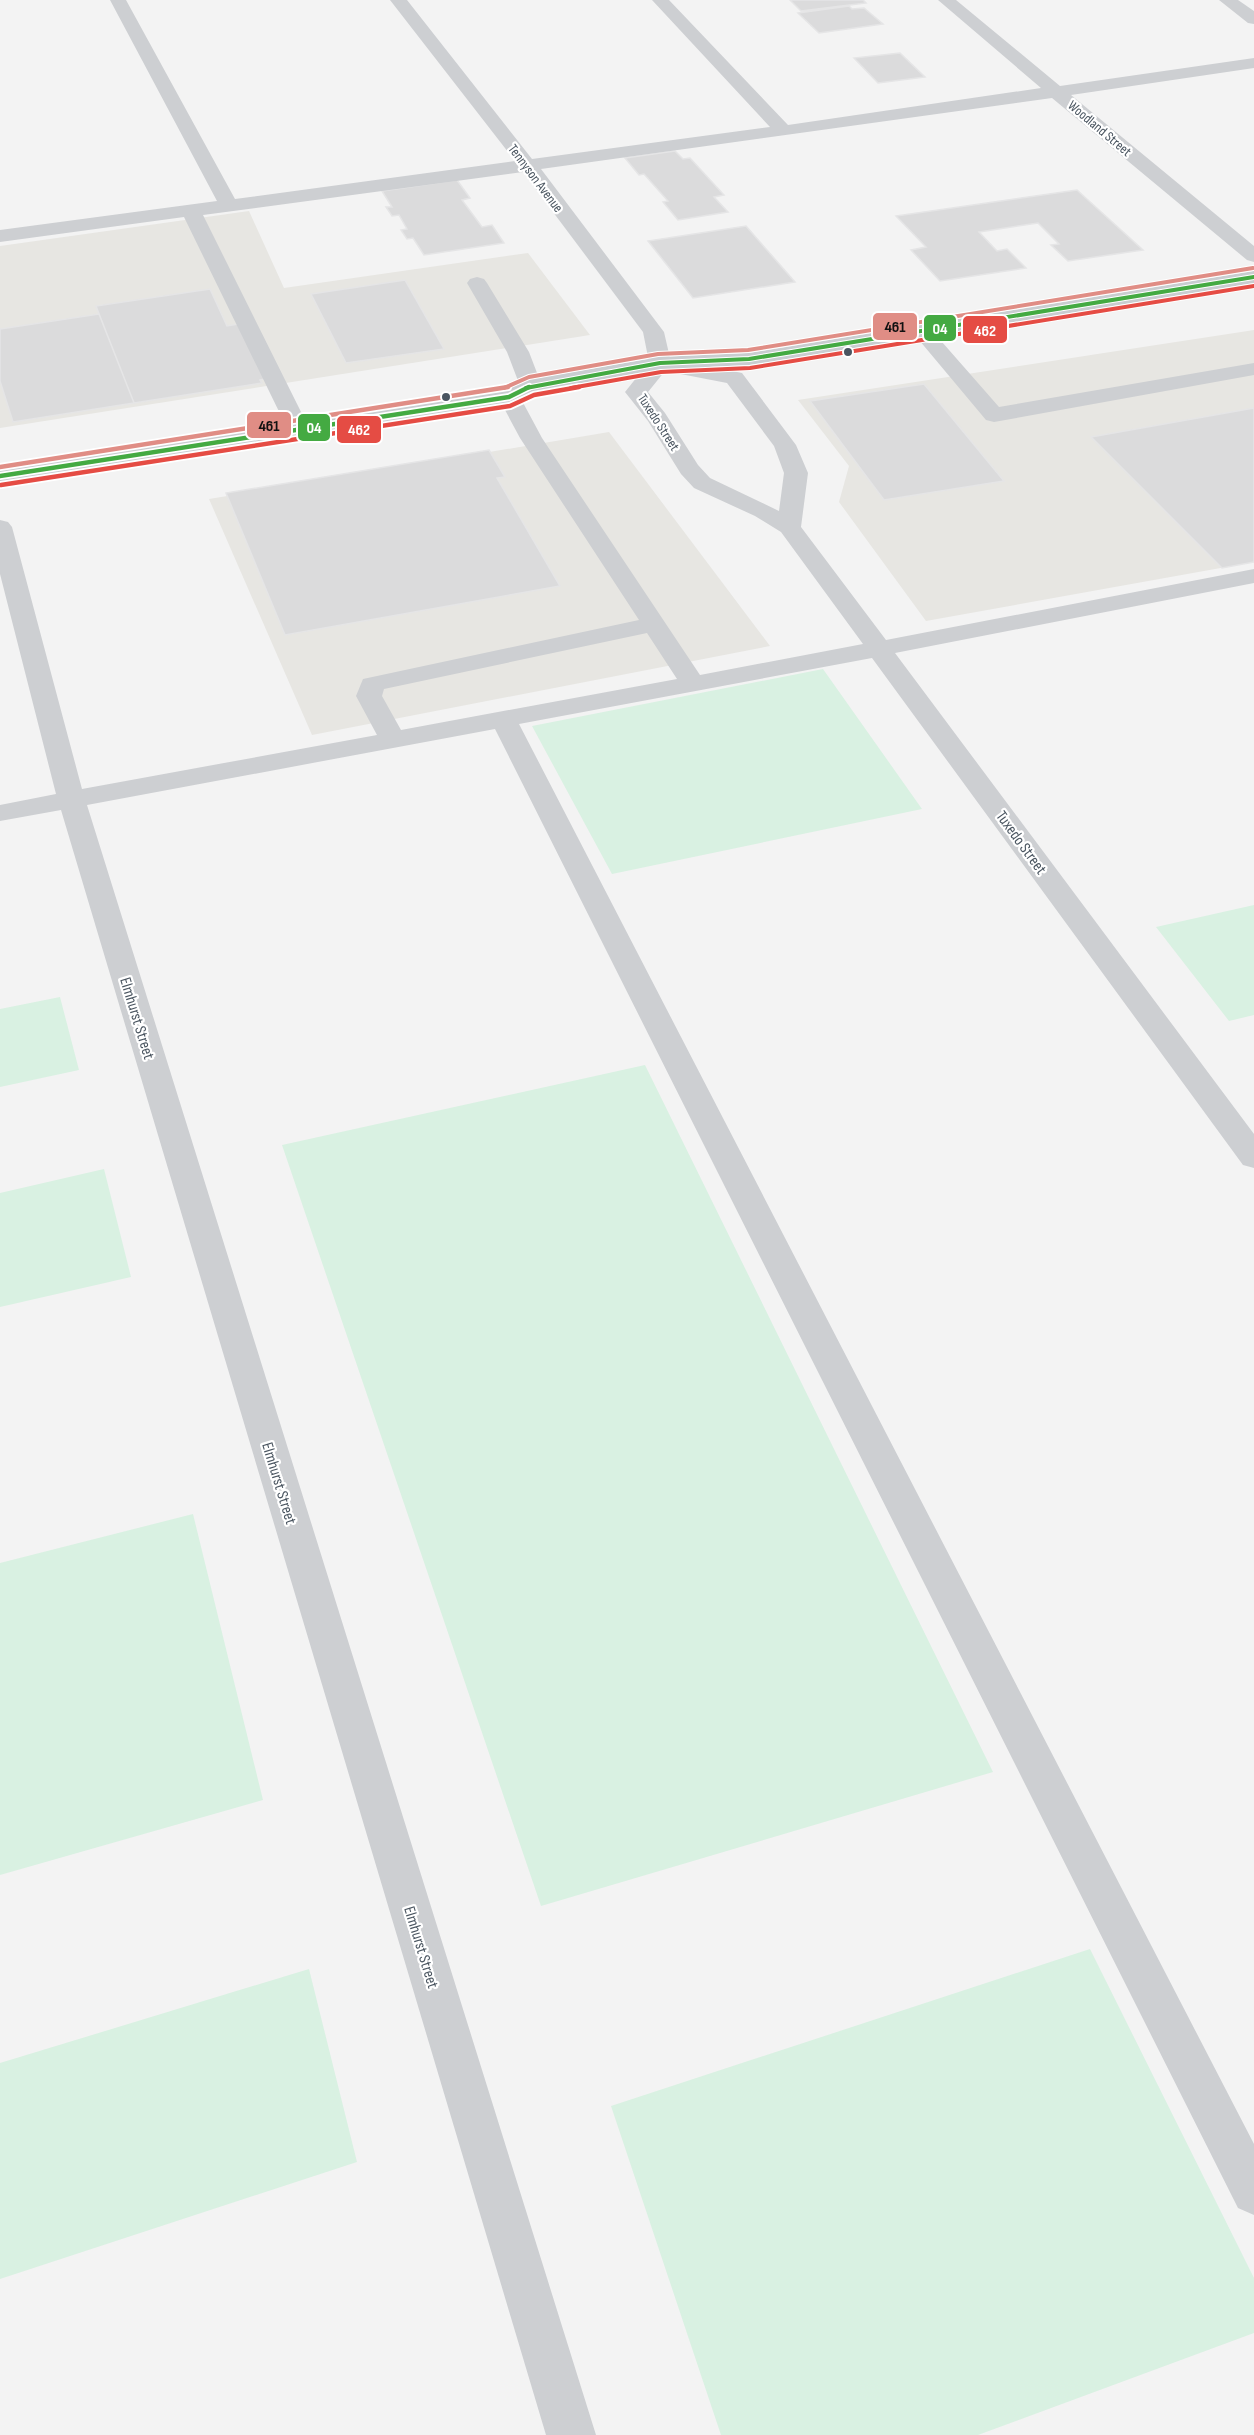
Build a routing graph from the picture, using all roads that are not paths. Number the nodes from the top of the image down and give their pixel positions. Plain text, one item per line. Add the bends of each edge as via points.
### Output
1 (118, 0) edge
2 (398, 0) edge
3 (660, 0) edge
4 (946, 0) edge
5 (1227, 0) edge
6 (1254, 19) edge
7 (1254, 63) edge
8 (1055, 91) junction
9 (784, 131) junction
10 (526, 164) junction
11 (229, 206) junction
12 (191, 211) junction
13 (0, 236) edge
14 (1254, 256) edge
15 (1254, 277) edge
16 (477, 283) dead end
17 (921, 330) junction
18 (660, 363) junction
19 (1254, 369) edge
20 (531, 386) junction
21 (509, 397) junction
22 (299, 430) junction
23 (0, 476) edge
24 (0, 527) edge
25 (789, 527) junction
26 (1250, 581) edge
27 (9, 602) edge
28 (653, 624) junction
29 (879, 649) junction
30 (693, 683) junction
31 (502, 719) junction
32 (393, 739) junction
33 (71, 799) junction
34 (0, 813) edge
35 (1254, 1157) edge
36 (1254, 2192) edge
37 (572, 2435) edge

1 - 11 street
2 - 10 street, Tennyson Avenue
3 - 9 street
4 - 8 street, Woodland Street
5 - 6 street
7 - 8 street
8 - 9 street
8 - 14 street, Woodland Street
9 - 10 street
10 - 11 street
10 - 18 street, Tennyson Avenue via 653,332
11 - 12 street
12 - 13 street
12 - 22 street
15 - 17 main road
16 - 20 street via 518,352
17 - 18 main road via 749,359
17 - 19 street via 994,415
18 - 20 main road
18 - 25 street via 734,378 785,445 796,473
18 - 25 street, Tuxedo Street via 636,392 689,469 702,483
20 - 21 main road
21 - 22 main road
21 - 28 street via 531,438
22 - 23 main road
24 - 27 street, Elmhurst Street
25 - 29 street, Tuxedo Street
26 - 29 street
27 - 33 street, Elmhurst Street
28 - 30 street
28 - 32 street via 372,684 369,696
29 - 30 street
29 - 35 street, Tuxedo Street
30 - 31 street
31 - 32 street
31 - 36 street
32 - 33 street
33 - 34 street
33 - 37 street, Elmhurst Street

